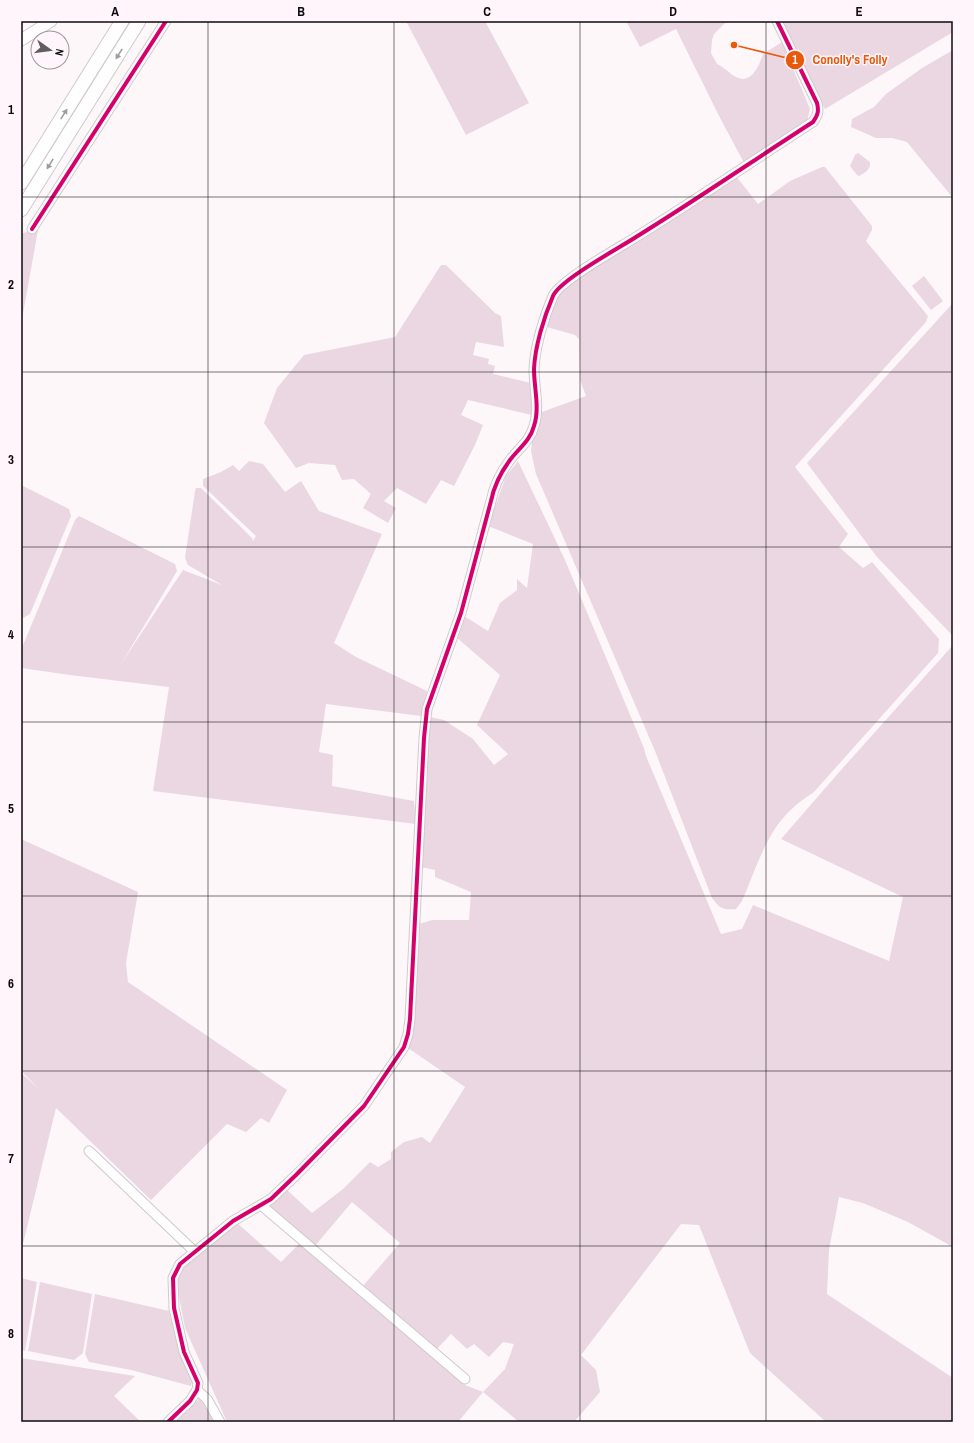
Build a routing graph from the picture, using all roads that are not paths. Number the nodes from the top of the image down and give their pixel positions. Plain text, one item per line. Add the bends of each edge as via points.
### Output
1 (51, 21) edge
2 (122, 21) edge
3 (139, 21) edge
4 (166, 21) edge
5 (777, 21) edge
6 (21, 40) edge
7 (21, 183) edge
8 (21, 210) edge
9 (32, 229) dead end
10 (89, 1151) dead end
11 (261, 1205) junction
12 (194, 1251) junction
13 (465, 1379) dead end
14 (198, 1390) junction
15 (168, 1422) edge
16 (220, 1422) edge

1 - 6 main road
7 -> 2 highway
3 -> 8 highway
4 - 9 street
5 - 11 street via 817,103 818,115 813,122 599,260 554,294 538,343 534,369 536,421 526,444 510,460 494,488 461,613 427,709 410,1019 404,1047 364,1106 296,1175
10 - 12 street
11 - 12 street via 233,1221
11 - 13 street
12 - 14 street via 180,1264 173,1278 178,1328 184,1352 198,1383
14 - 15 street
14 - 16 street via 207,1399

